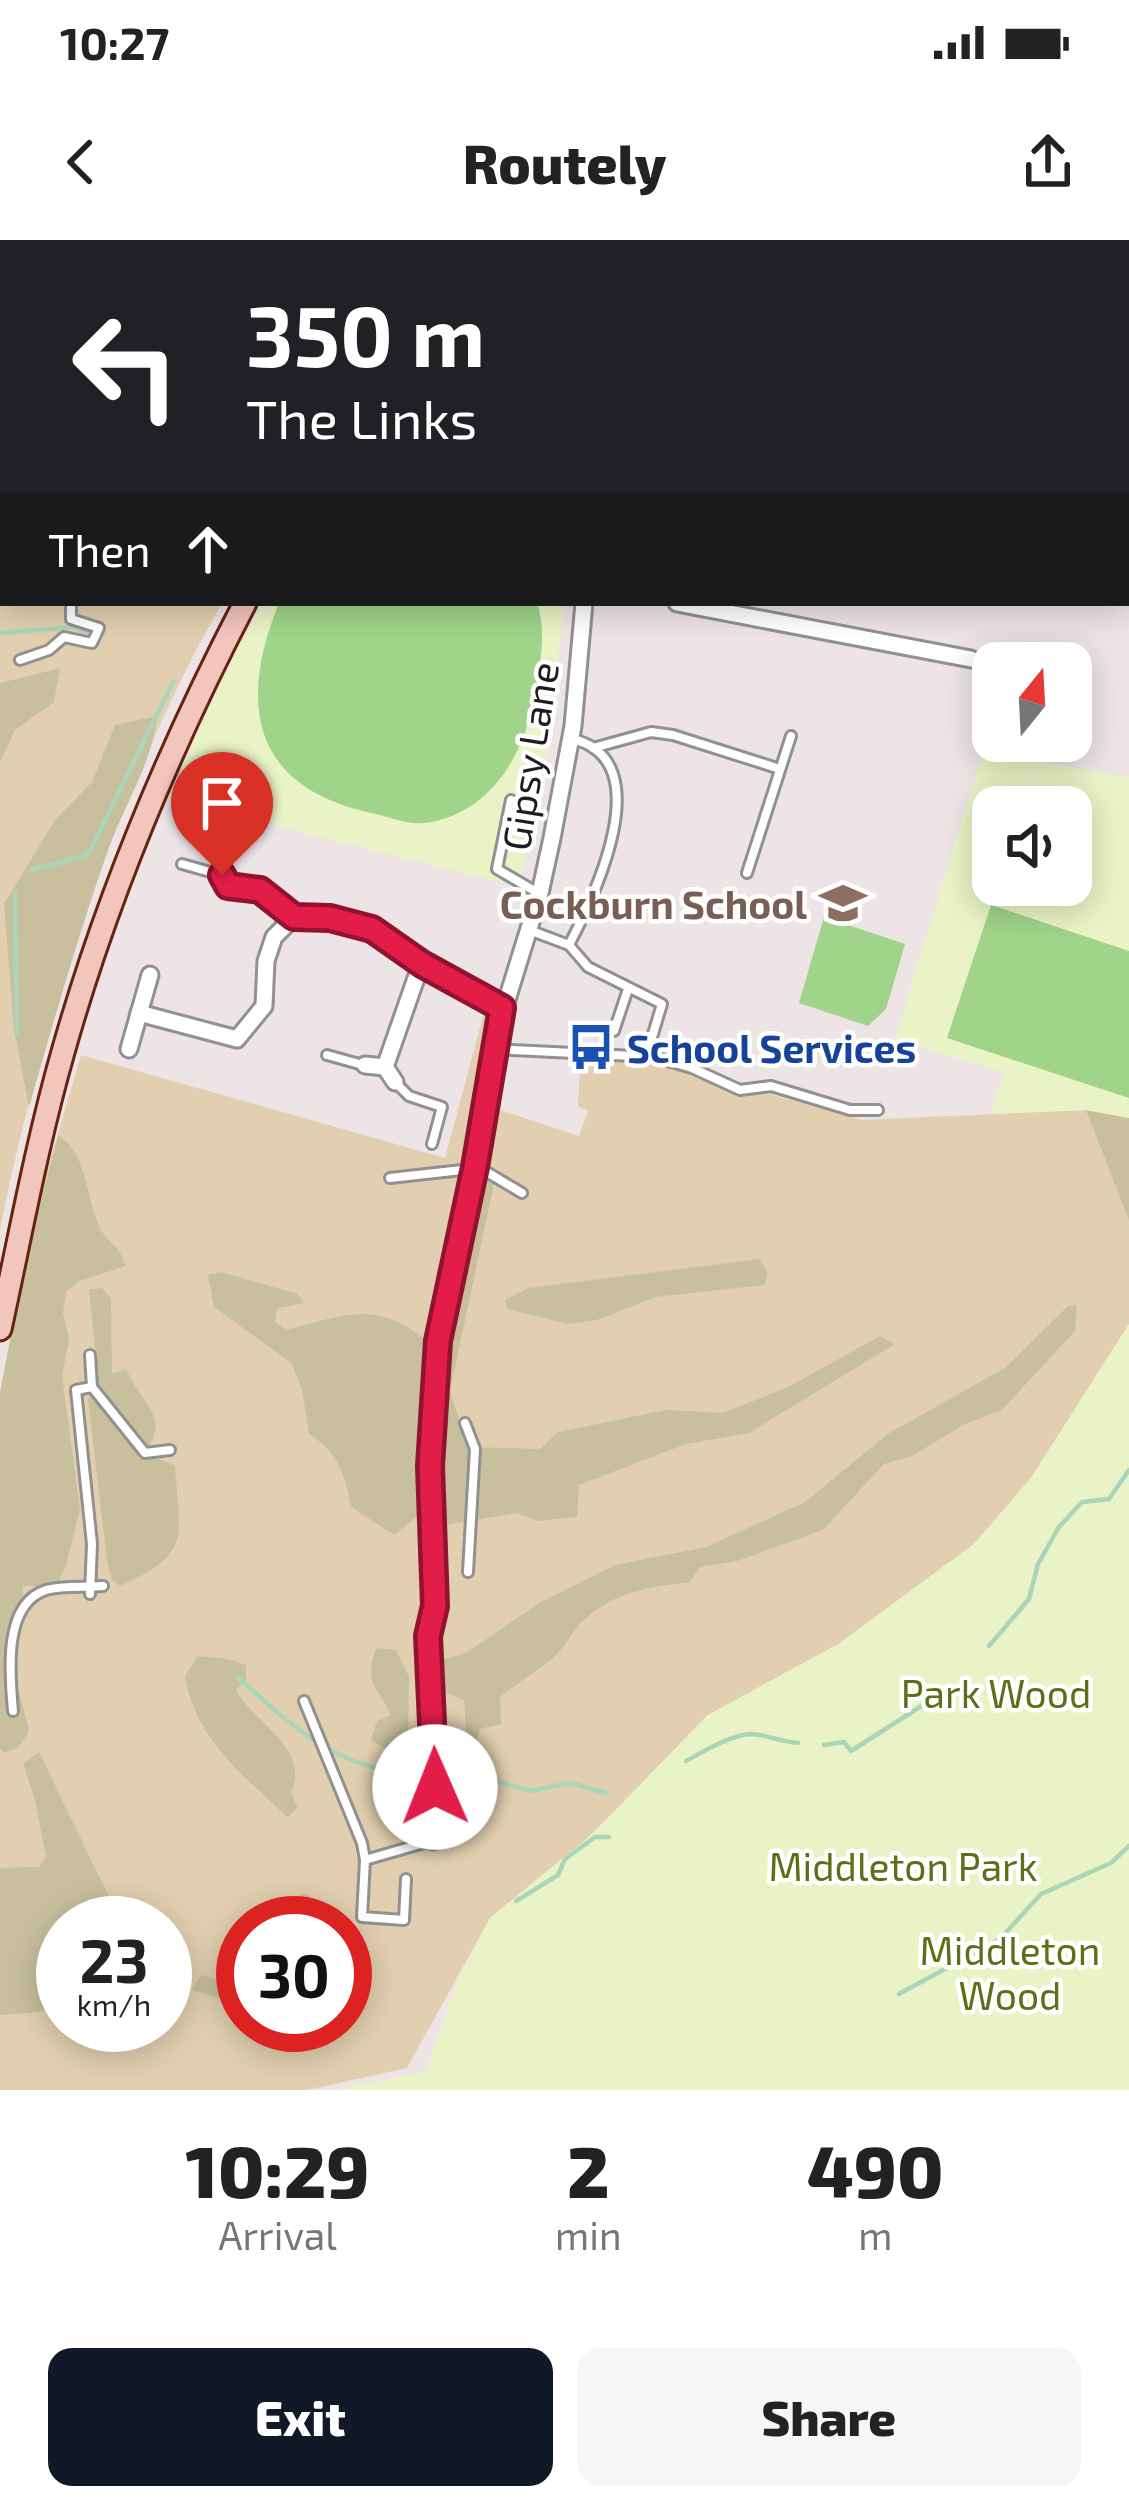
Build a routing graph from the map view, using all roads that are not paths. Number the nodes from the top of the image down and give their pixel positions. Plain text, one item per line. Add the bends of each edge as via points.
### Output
1 (71, 606) edge
2 (244, 606) edge
3 (584, 606) edge
4 (693, 606) edge
5 (971, 659) dead end
6 (20, 660) dead end
7 (791, 736) dead end
8 (571, 738) junction
9 (592, 748) junction
10 (780, 769) junction
11 (511, 800) dead end
12 (182, 864) dead end
13 (747, 873) dead end
14 (224, 886) joint
15 (540, 893) junction
16 (294, 917) junction
17 (529, 930) junction
18 (569, 945) junction
19 (422, 964) junction
20 (150, 975) dead end
21 (628, 989) junction
22 (502, 1008) junction
23 (139, 1013) junction
24 (614, 1031) dead end
25 (650, 1044) dead end
26 (493, 1048) junction
27 (129, 1049) dead end
28 (327, 1055) dead end
29 (365, 1065) joint
30 (385, 1067) junction
31 (395, 1082) joint
32 (878, 1110) dead end
33 (432, 1144) dead end
34 (474, 1169) junction
35 (390, 1178) dead end
36 (522, 1193) dead end
37 (0, 1329) edge
38 (90, 1355) dead end
39 (92, 1387) junction
40 (465, 1423) dead end
41 (170, 1450) dead end
42 (468, 1572) dead end
43 (104, 1586) dead end
44 (90, 1591) junction
45 (304, 1701) dead end
46 (13, 1711) dead end
47 (433, 1841) joint
48 (365, 1860) junction
49 (406, 1879) dead end

1 - 6 lane via 71,619 99,628 92,643 64,637
2 - 37 street via 157,781 97,949 63,1050
3 - 8 street, Gipsy Lane
4 - 5 street
7 - 10 lane
8 - 9 lane
8 - 15 street, Gipsy Lane
9 - 10 lane via 651,732
9 - 18 lane via 617,789 617,818
10 - 13 lane
11 - 15 lane via 497,869
12 - 14 lane
14 - 16 street via 260,890
15 - 17 street, Gipsy Lane
16 - 19 street via 372,929
16 - 23 street via 274,937 264,1006 237,1039
17 - 18 lane
17 - 22 street, Gipsy Lane
18 - 21 lane via 588,967
19 - 22 street
19 - 30 street
20 - 23 street
21 - 24 lane
21 - 25 lane via 662,1004
22 - 26 street, Gipsy Lane
23 - 27 street
26 - 32 lane via 654,1057 740,1090 771,1086 850,1110
26 - 34 street, Gipsy Lane
28 - 29 lane
29 - 30 street
30 - 31 street
31 - 33 lane via 442,1107
34 - 35 lane
34 - 36 lane via 490,1170
34 - 47 street, Gipsy Lane via 438,1341 430,1466
38 - 39 lane
39 - 41 lane via 145,1453
39 - 44 lane via 76,1390
40 - 42 lane via 475,1449
43 - 44 lane
44 - 46 lane via 46,1590 26,1605 11,1649
45 - 48 lane
47 - 48 lane
48 - 49 lane via 362,1917 404,1920

